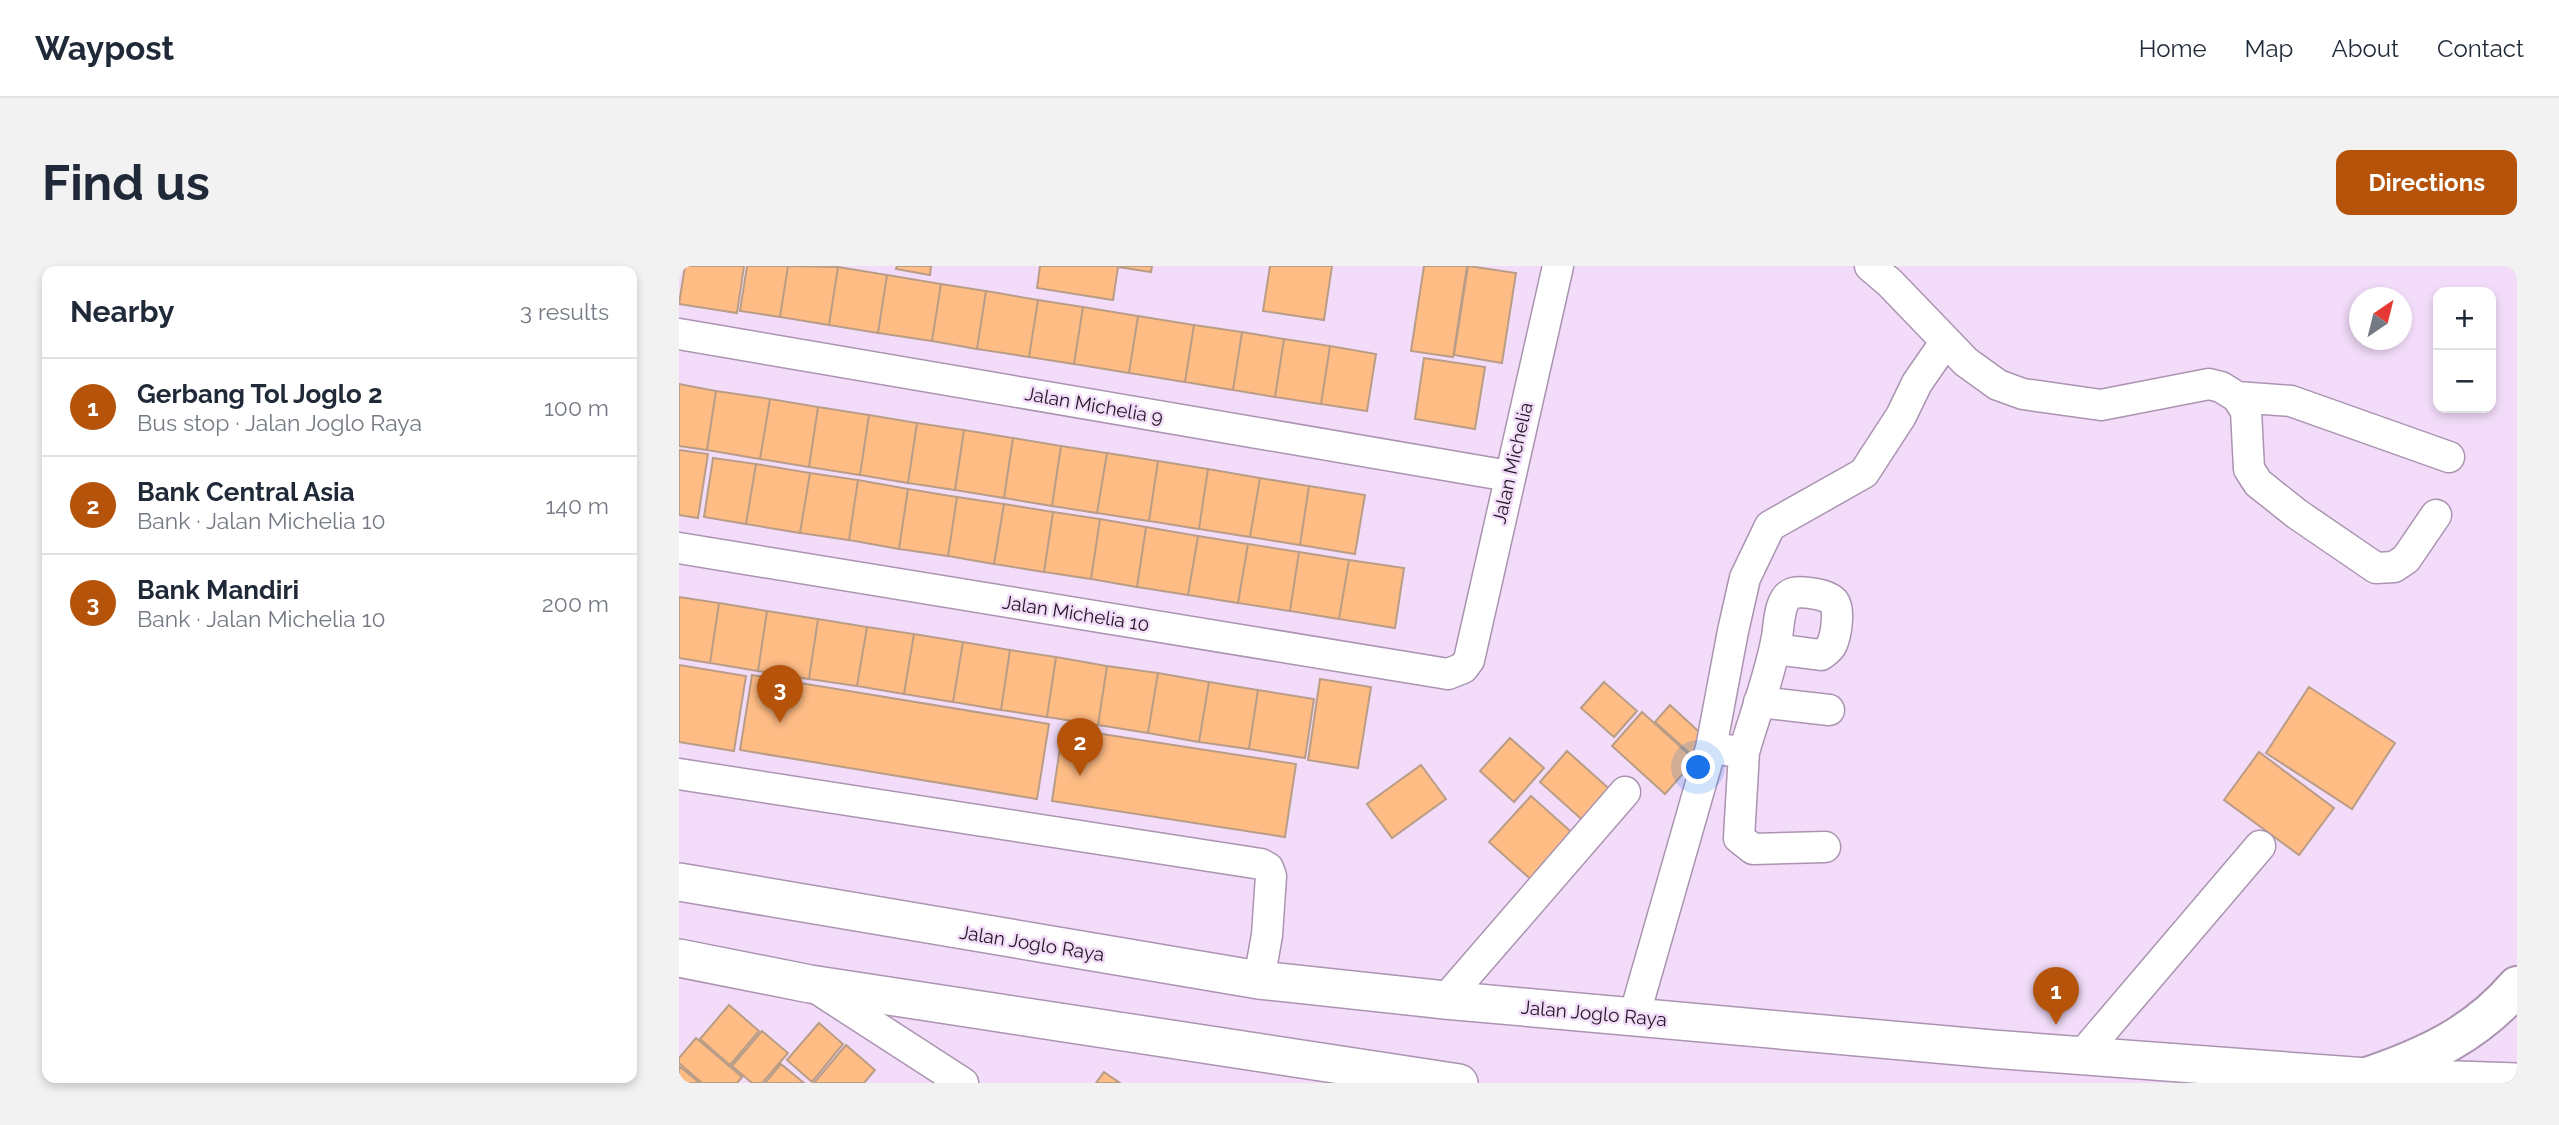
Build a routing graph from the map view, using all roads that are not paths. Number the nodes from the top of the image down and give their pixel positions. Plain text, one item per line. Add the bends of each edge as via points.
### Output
1 (1558, 266) edge
2 (1870, 266) edge
3 (679, 334) edge
4 (1946, 341) junction
5 (2237, 397) junction
6 (2449, 457) dead end
7 (1509, 477) junction
8 (2436, 515) dead end
9 (679, 548) edge
10 (1733, 631) junction
11 (1469, 660) joint
12 (1759, 702) junction
13 (1829, 710) dead end
14 (1711, 748) junction
15 (1744, 752) junction
16 (679, 774) edge
17 (1625, 792) dead end
18 (2260, 846) dead end
19 (1825, 847) dead end
20 (679, 882) edge
21 (679, 958) edge
22 (1259, 980) junction
23 (810, 984) junction
24 (2517, 986) edge
25 (1445, 1000) junction
26 (1634, 1017) junction
27 (2082, 1055) junction
28 (2128, 1070) edge
29 (2367, 1077) junction
30 (2517, 1082) edge
31 (963, 1083) edge
32 (1459, 1083) edge

1 - 7 street, Jalan Michelia
2 - 4 street
3 - 7 street, Jalan Michelia 9
4 - 5 street via 1998,385 2023,394 2101,405 2209,384
4 - 10 street via 1864,473 1770,526 1745,578
5 - 6 street via 2291,401
5 - 8 street via 2246,411 2249,469 2258,483 2376,568 2394,568 2406,559
7 - 11 street, Jalan Michelia
9 - 11 street, Jalan Michelia 10 via 1448,674
10 - 12 street via 1776,644
10 - 14 street
12 - 13 street
12 - 15 street
14 - 15 street
14 - 26 street
15 - 19 street via 1739,838 1753,849
16 - 22 street via 1261,864 1271,876
17 - 25 street
18 - 27 street
20 - 22 main road, Jalan Joglo Raya
21 - 23 main road
22 - 25 main road, Jalan Joglo Raya
23 - 31 street
23 - 32 main road
24 - 29 highway via 2464,1034 2417,1060
25 - 26 main road, Jalan Joglo Raya
26 - 27 main road, Jalan Joglo Raya
27 - 28 main road, Jalan Joglo Raya
28 - 29 main road, Jalan Joglo Raya
29 - 30 main road, Jalan Joglo Raya

